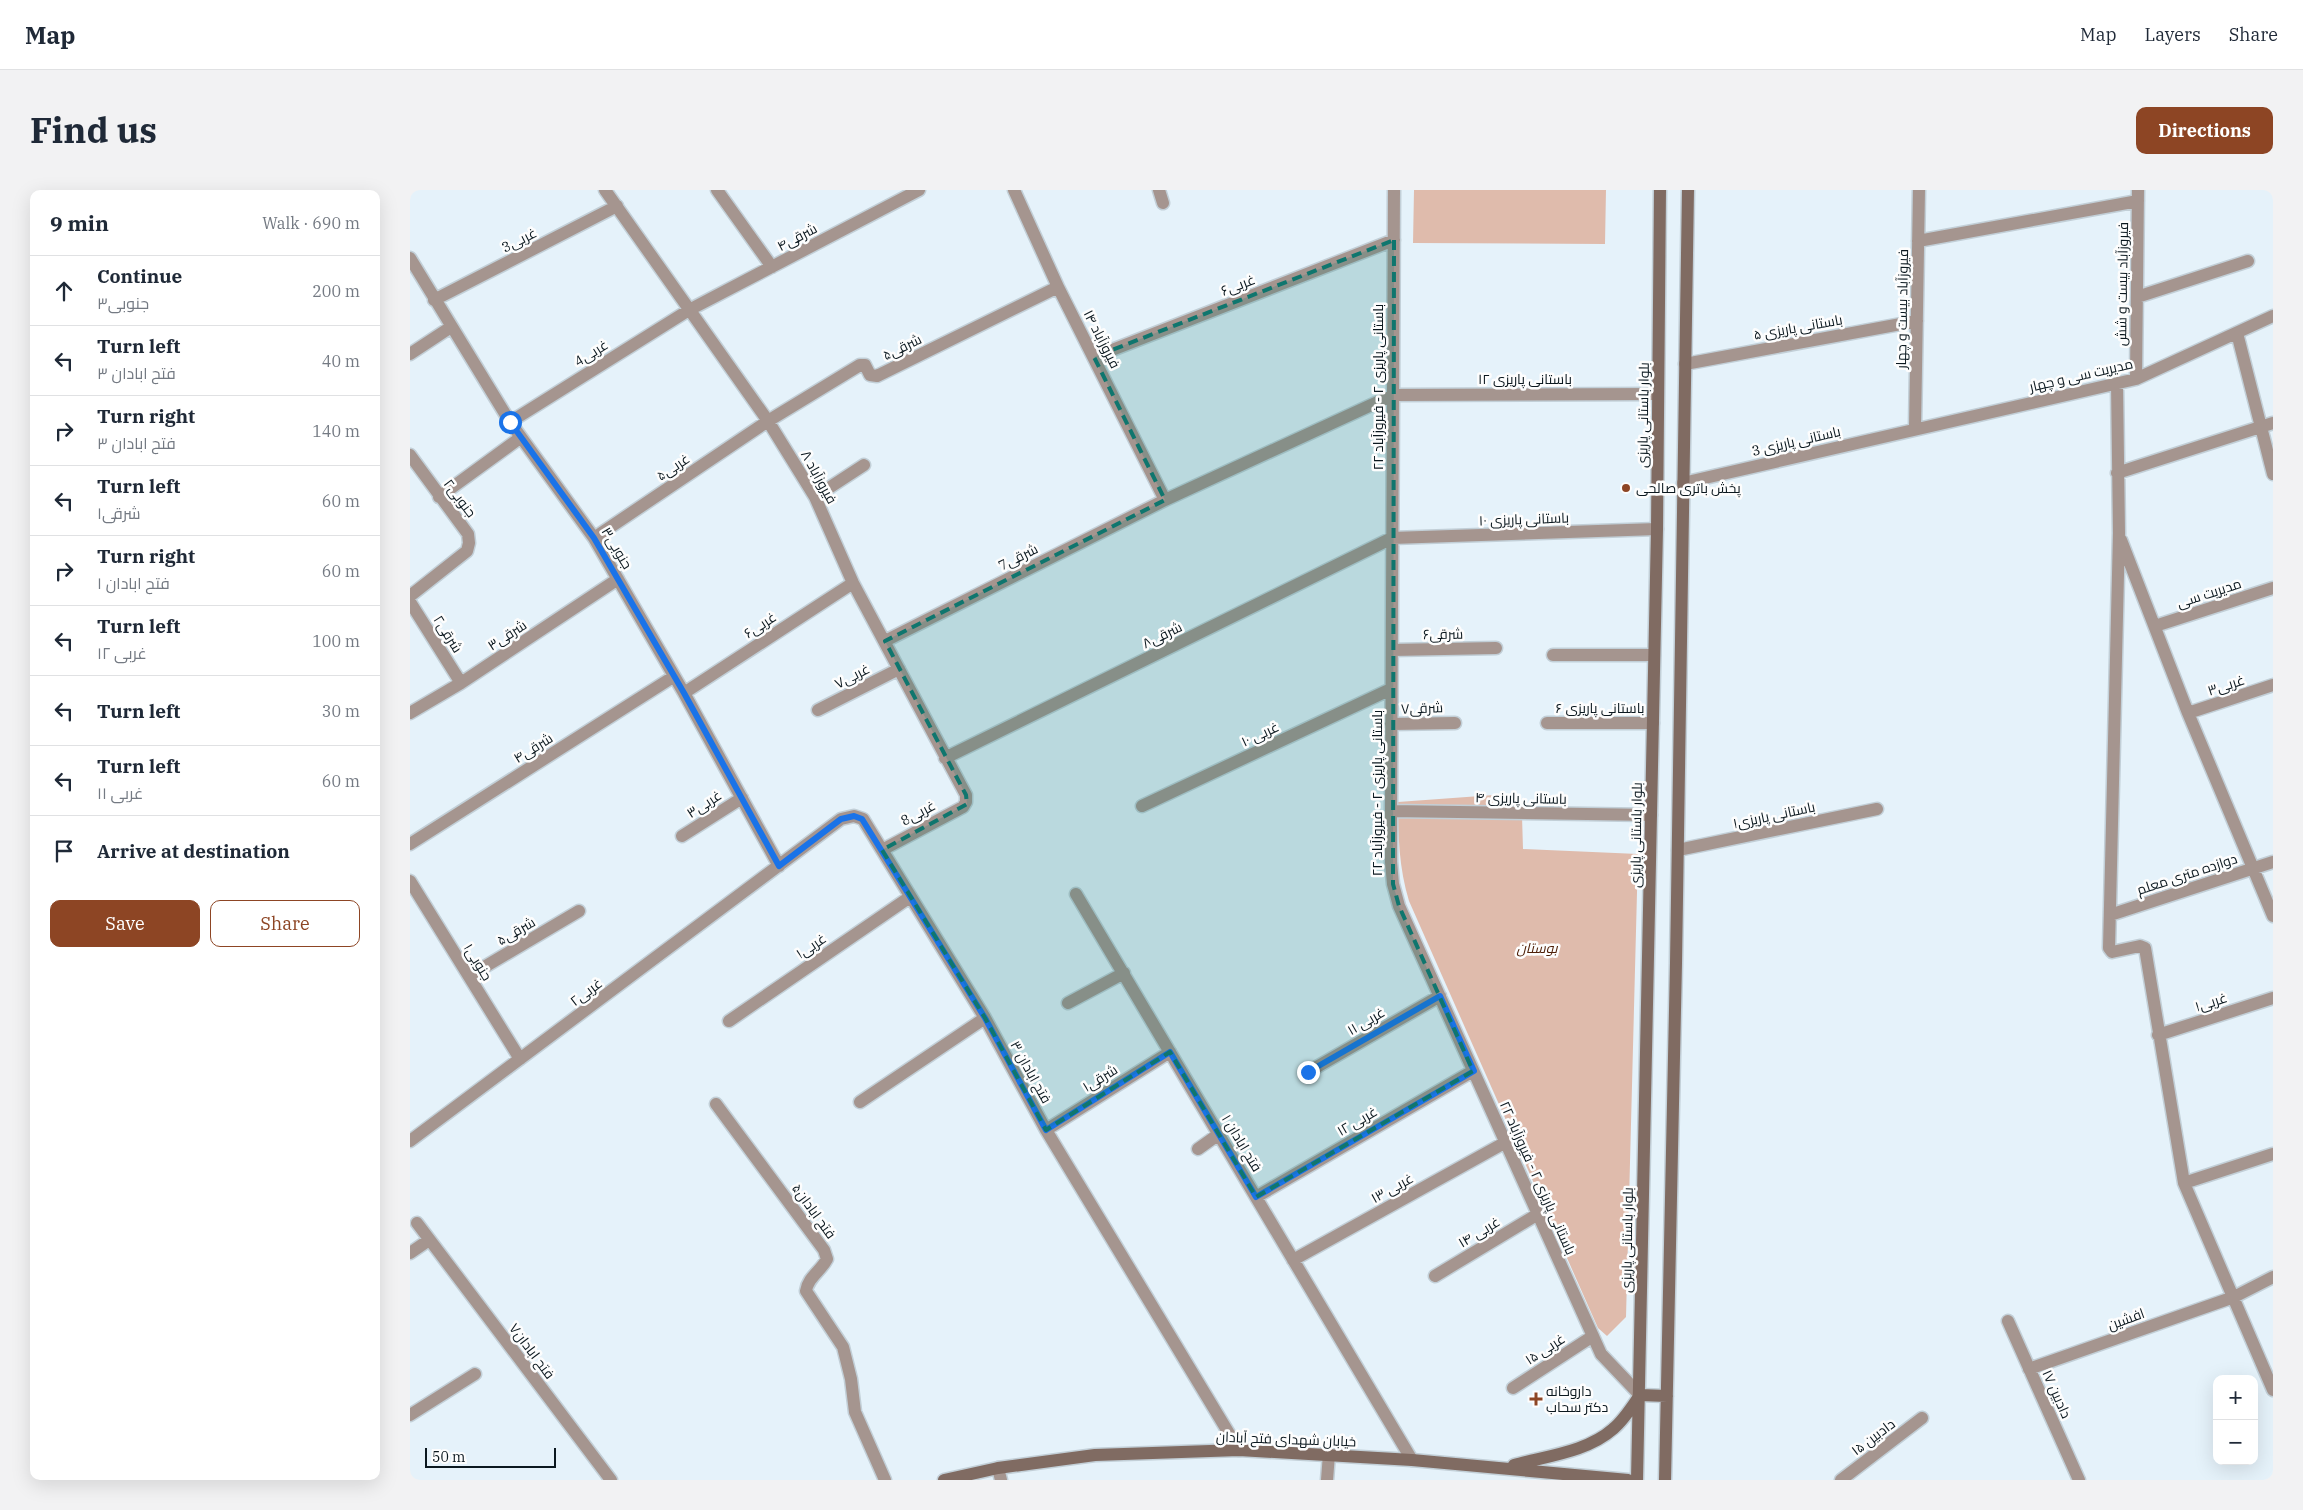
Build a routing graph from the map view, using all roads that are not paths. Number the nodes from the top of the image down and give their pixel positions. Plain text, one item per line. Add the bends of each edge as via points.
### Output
1 (605, 190) edge
2 (717, 190) edge
3 (919, 190) edge
4 (1014, 190) edge
5 (1159, 190) edge
6 (1394, 190) edge
7 (1660, 190) edge
8 (1688, 190) edge
9 (1919, 190) edge
10 (2138, 196) edge
11 (1163, 203) dead end
12 (617, 206) junction
13 (1394, 240) junction
14 (1918, 242) junction
15 (410, 258) edge
16 (2248, 261) dead end
17 (772, 267) junction
18 (1058, 287) junction
19 (2137, 297) junction
20 (434, 300) junction
21 (689, 310) junction
22 (2273, 316) edge
23 (1917, 321) junction
24 (451, 327) junction
25 (2237, 333) junction
26 (410, 354) edge
27 (1094, 357) junction
28 (1685, 364) junction
29 (2136, 379) junction
30 (2117, 383) junction
31 (1657, 394) junction
32 (1393, 395) junction
33 (768, 421) junction
34 (510, 422) junction
35 (2267, 425) edge
36 (1915, 428) junction
37 (520, 438) junction
38 (410, 455) edge
39 (864, 465) dead end
40 (2117, 473) junction
41 (2273, 474) edge
42 (1683, 483) junction
43 (439, 497) junction
44 (815, 497) junction
45 (1165, 500) junction
46 (1657, 529) junction
47 (2119, 533) junction
48 (594, 538) junction
49 (1392, 538) junction
50 (618, 580) junction
51 (853, 583) junction
52 (2273, 588) edge
53 (410, 596) edge
54 (410, 602) edge
55 (2155, 626) junction
56 (885, 641) junction
57 (1496, 648) dead end
58 (1392, 650) junction
59 (1553, 655) dead end
60 (1654, 655) junction
61 (899, 669) junction
62 (673, 677) junction
63 (461, 682) junction
64 (2273, 685) edge
65 (1391, 689) junction
66 (684, 693) junction
67 (818, 710) dead end
68 (410, 713) edge
69 (2188, 713) junction
70 (1455, 723) dead end
71 (1547, 723) dead end
72 (1653, 723) junction
73 (1391, 724) junction
74 (945, 758) junction
75 (742, 798) junction
76 (966, 802) joint
77 (1142, 806) dead end
78 (1877, 809) dead end
79 (1391, 812) junction
80 (1651, 815) junction
81 (682, 836) dead end
82 (410, 844) edge
83 (882, 850) junction
84 (1678, 850) junction
85 (2273, 862) edge
86 (779, 866) junction
87 (2254, 868) junction
88 (410, 881) edge
89 (1076, 894) dead end
90 (414, 896) edge
91 (910, 896) junction
92 (579, 911) dead end
93 (2110, 914) junction
94 (2273, 916) edge
95 (1124, 973) junction
96 (469, 976) junction
97 (1440, 996) junction
98 (2273, 998) edge
99 (1068, 1003) dead end
100 (985, 1018) junction
101 (729, 1021) dead end
102 (2158, 1035) junction
103 (1170, 1052) junction
104 (520, 1059) junction
105 (1474, 1071) junction
106 (1308, 1072) dead end
107 (860, 1102) dead end
108 (716, 1104) dead end
109 (1046, 1130) junction
110 (1219, 1134) junction
111 (410, 1141) edge
112 (1506, 1142) junction
113 (1198, 1148) dead end
114 (2273, 1154) edge
115 (2184, 1183) junction
116 (1256, 1197) junction
117 (1538, 1214) junction
118 (417, 1223) dead end
119 (430, 1240) junction
120 (410, 1253) edge
121 (1293, 1260) junction
122 (1435, 1276) dead end
123 (2273, 1277) edge
124 (2234, 1297) junction
125 (2008, 1321) dead end
126 (1593, 1336) junction
127 (2030, 1370) junction
128 (475, 1374) dead end
129 (1513, 1388) dead end
130 (2273, 1390) edge
131 (1640, 1395) junction
132 (1668, 1396) junction
133 (410, 1415) edge
134 (1922, 1418) dead end
135 (1239, 1450) junction
136 (1329, 1454) junction
137 (1412, 1460) junction
138 (1502, 1468) junction
139 (1000, 1474) edge
140 (611, 1480) edge
141 (885, 1480) edge
142 (944, 1480) edge
143 (1327, 1480) edge
144 (1628, 1480) edge
145 (1637, 1480) edge
146 (1664, 1480) edge
147 (1841, 1480) edge
148 (2078, 1480) edge

1 - 12 street, فیروزآباد ۸
2 - 17 street
3 - 17 street, شرقی۴
4 - 18 street, فیروزآباد ۱۴
5 - 11 street
6 - 13 street, باستانی پاریزی ۲ - فیروزآباد ۲۲
7 - 31 main road, بلوار باستانی پاریزی
8 - 28 main road
9 - 14 street, فیروزآباد بیست و چهار
10 - 14 street
10 - 19 street, فیروزآباد بیست و شش
12 - 20 street, غربی3
12 - 21 street, فیروزآباد ۸
13 - 27 street, غربی۶
13 - 32 street, باستانی پاریزی ۲ - فیروزآباد ۲۲
14 - 23 street, فیروزآباد بیست و چهار
15 - 20 street, جنوبی۳
16 - 19 street
17 - 21 street, شرقی۴
18 - 27 street, فیروزآباد ۱۴
18 - 33 street, شرقی۵ via 877,376 870,375 865,365 860,365
19 - 29 street, فیروزآباد بیست و شش
20 - 24 street, جنوبی۳
21 - 33 street, فیروزآباد ۸
21 - 34 street, غربی4
22 - 25 street, مدیریت سی و چهار
23 - 28 street, باستانی پاریزی ۵
23 - 36 street, فیروزآباد بیست و چهار
24 - 26 street
24 - 34 street, جنوبی۳
25 - 29 street, مدیریت سی و چهار
25 - 35 street
27 - 45 street, فیروزآباد ۱۴
28 - 42 main road
29 - 30 street, مدیریت سی و چهار
30 - 36 street, مدیریت سی و چهار
30 - 40 street
31 - 32 street, باستانی پاریزی ۱۲
31 - 46 main road, بلوار باستانی پاریزی
32 - 45 street, شرقی7
32 - 49 street, باستانی پاریزی ۲ - فیروزآباد ۲۲
33 - 44 street, فیروزآباد ۸
33 - 48 street, غربی۵
34 - 37 street, جنوبی۳
35 - 40 street
35 - 41 street
36 - 42 street, باستانی پاریزی 3
37 - 43 street
37 - 48 street, جنوبی۳
38 - 43 street, جنوبی۲
39 - 44 street
40 - 47 street
42 - 84 main road
43 - 53 street, جنوبی۲ via 468,534 467,551
44 - 51 street, فیروزآباد ۸
45 - 56 street, شرقی7
46 - 49 street, باستانی پاریزی ۱۰
46 - 60 main road, بلوار باستانی پاریزی
47 - 55 street
47 - 93 street
48 - 50 street, جنوبی۳
49 - 58 street, باستانی پاریزی ۲ - فیروزآباد ۲۲
49 - 74 street, شرقی۸
50 - 62 street, جنوبی۳
50 - 63 street, شرقی۳
51 - 56 street, فیروزآباد ۸
51 - 66 street, غربی۶
52 - 55 street, مدیریت سی
54 - 63 street, شرقی۲
55 - 69 street
56 - 61 street, فیروزآباد ۸
57 - 58 street, شرقی۶
58 - 65 street, باستانی پاریزی ۲ - فیروزآباد ۲۲
59 - 60 street
60 - 72 main road, بلوار باستانی پاریزی
61 - 67 street, غربی۷
61 - 74 street, فیروزآباد ۸
62 - 66 street, جنوبی۳
62 - 82 street, شرقی۴
63 - 68 street, شرقی۳
64 - 69 street, غربی۳
65 - 73 street, باستانی پاریزی ۲ - فیروزآباد ۲۲
65 - 77 street, غربی ۱۰
66 - 75 street, جنوبی۳
69 - 87 street
70 - 73 street, شرقی۷
71 - 72 street, باستانی پاریزی ۶
72 - 80 main road, بلوار باستانی پاریزی
73 - 79 street, باستانی پاریزی ۲ - فیروزآباد ۲۲
74 - 76 street, فیروزآباد ۸ via 966,795
75 - 81 street, غربی۳
75 - 86 street, جنوبی۳
76 - 83 street, غربی8
78 - 84 street, باستانی پاریزی۱
79 - 80 street, باستانی پاریزی ۴
79 - 97 street, باستانی پاریزی ۲ - فیروزآباد ۲۲ via 1393,884 1399,906
80 - 131 main road, بلوار باستانی پاریزی
83 - 86 street, فتح ابادان ۳ via 862,819 854,816 841,819
83 - 91 street, فتح ابادان ۳
84 - 132 main road
85 - 87 street, دوازده متری معلم
86 - 104 street, غربی۲
87 - 93 street, دوازده متری معلم
87 - 94 street
88 - 90 street, جنوبی۱
89 - 95 street, فتح ابادان ۱
90 - 96 street, جنوبی۱
91 - 100 street, فتح ابادان ۳
91 - 101 street, غربی۱
92 - 96 street, شرقی۵
93 - 102 street via 2109,948 2112,952 2140,946 2145,948
95 - 99 street
95 - 103 street, فتح ابادان ۱
96 - 104 street, جنوبی۱
97 - 105 street, باستانی پاریزی ۲ - فیروزآباد ۲۲
97 - 106 street, غربی ۱۱
98 - 102 street, غربی۱
100 - 107 street
100 - 109 street, فتح ابادان ۳
102 - 115 street
103 - 109 street, شرقی۱
103 - 110 street, فتح ابادان ۱
104 - 111 street, غربی۲
105 - 112 street, باستانی پاریزی ۲ - فیروزآباد ۲۲
105 - 116 street, غربی ۱۲
108 - 141 street, فتح ابادان۵ via 824,1250 827,1259 808,1282 806,1290 843,1347 855,1412
109 - 135 street, فتح ابادان ۳
110 - 113 street
110 - 116 street, فتح ابادان ۱
112 - 117 street, باستانی پاریزی ۲ - فیروزآباد ۲۲
112 - 121 street, غربی ۱۳
114 - 115 street
115 - 124 street
116 - 121 street, فتح ابادان ۱
117 - 122 street, غربی ۱۴
117 - 126 street, باستانی پاریزی ۲ - فیروزآباد ۲۲
118 - 119 street, فتح ابادان۷
119 - 120 street
119 - 140 street, فتح ابادان۷
121 - 137 street, فتح ابادان ۱
123 - 124 street, افشین
124 - 127 street, افشین
124 - 130 street
125 - 127 street, دادبین ۱۷
126 - 129 street, غربی ۱۵
126 - 131 street, باستانی پاریزی ۲ - فیروزآباد ۲۲ via 1601,1354
127 - 148 street, دادبین ۱۷
128 - 133 street
131 - 132 main road
131 - 138 main road via 1625,1417 1597,1440 1580,1448
131 - 145 main road, بلوار باستانی پاریزی
132 - 146 main road
134 - 147 street, دادبین ۱۵
135 - 136 main road, خیابان شهدای فتح آبادان
135 - 139 main road, خیابان شهدای فتح آبادان via 1094,1455
136 - 137 main road, خیابان شهدای فتح آبادان
136 - 143 street
137 - 138 main road, خیابان شهدای فتح آبادان
138 - 144 main road, خیابان شهدای فتح آبادان
139 - 142 main road, خیابان شهدای فتح آبادان

